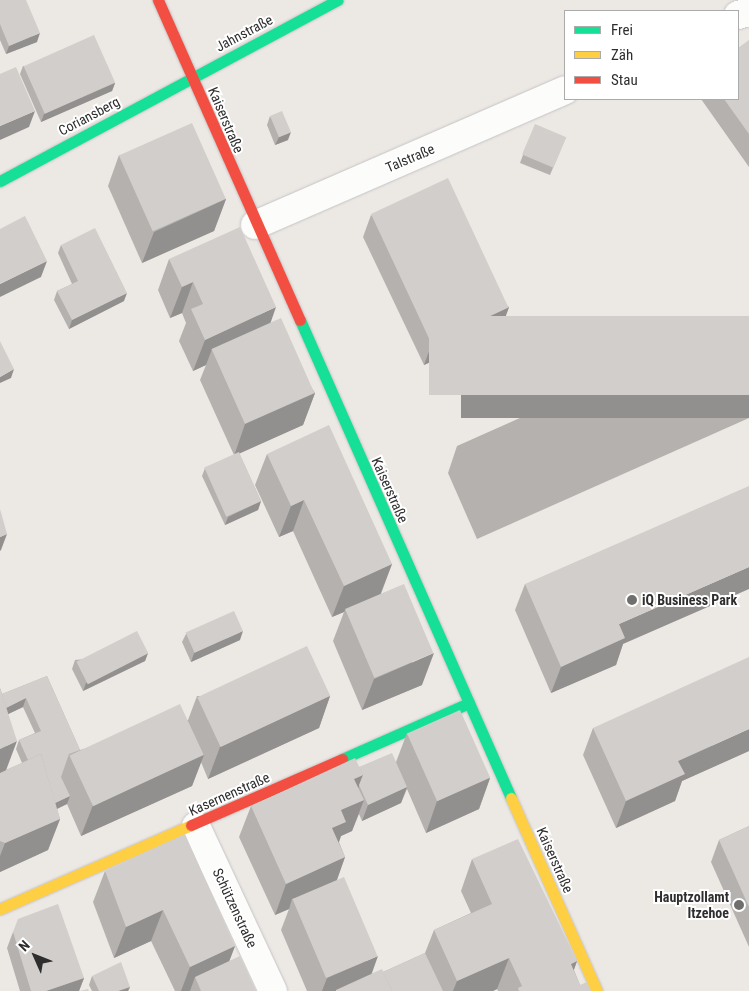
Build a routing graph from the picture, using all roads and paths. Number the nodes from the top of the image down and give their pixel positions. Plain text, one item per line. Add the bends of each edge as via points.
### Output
1 (158, 0) edge
2 (337, 0) edge
3 (192, 78) junction
4 (564, 90) edge
5 (0, 181) edge
6 (255, 224) junction
7 (469, 703) junction
8 (196, 826) junction
9 (0, 909) edge
10 (273, 991) edge
11 (597, 991) edge

1 - 3 main road, Kaiserstraße
2 - 3 main road, Jahnstraße
3 - 5 main road, Coriansberg
3 - 6 main road, Kaiserstraße
4 - 6 street, Talstraße
6 - 7 main road, Kaiserstraße
7 - 8 main road, Kasernenstraße
7 - 11 main road, Kaiserstraße
8 - 9 main road, Kasernenstraße
8 - 10 street, Schützenstraße

